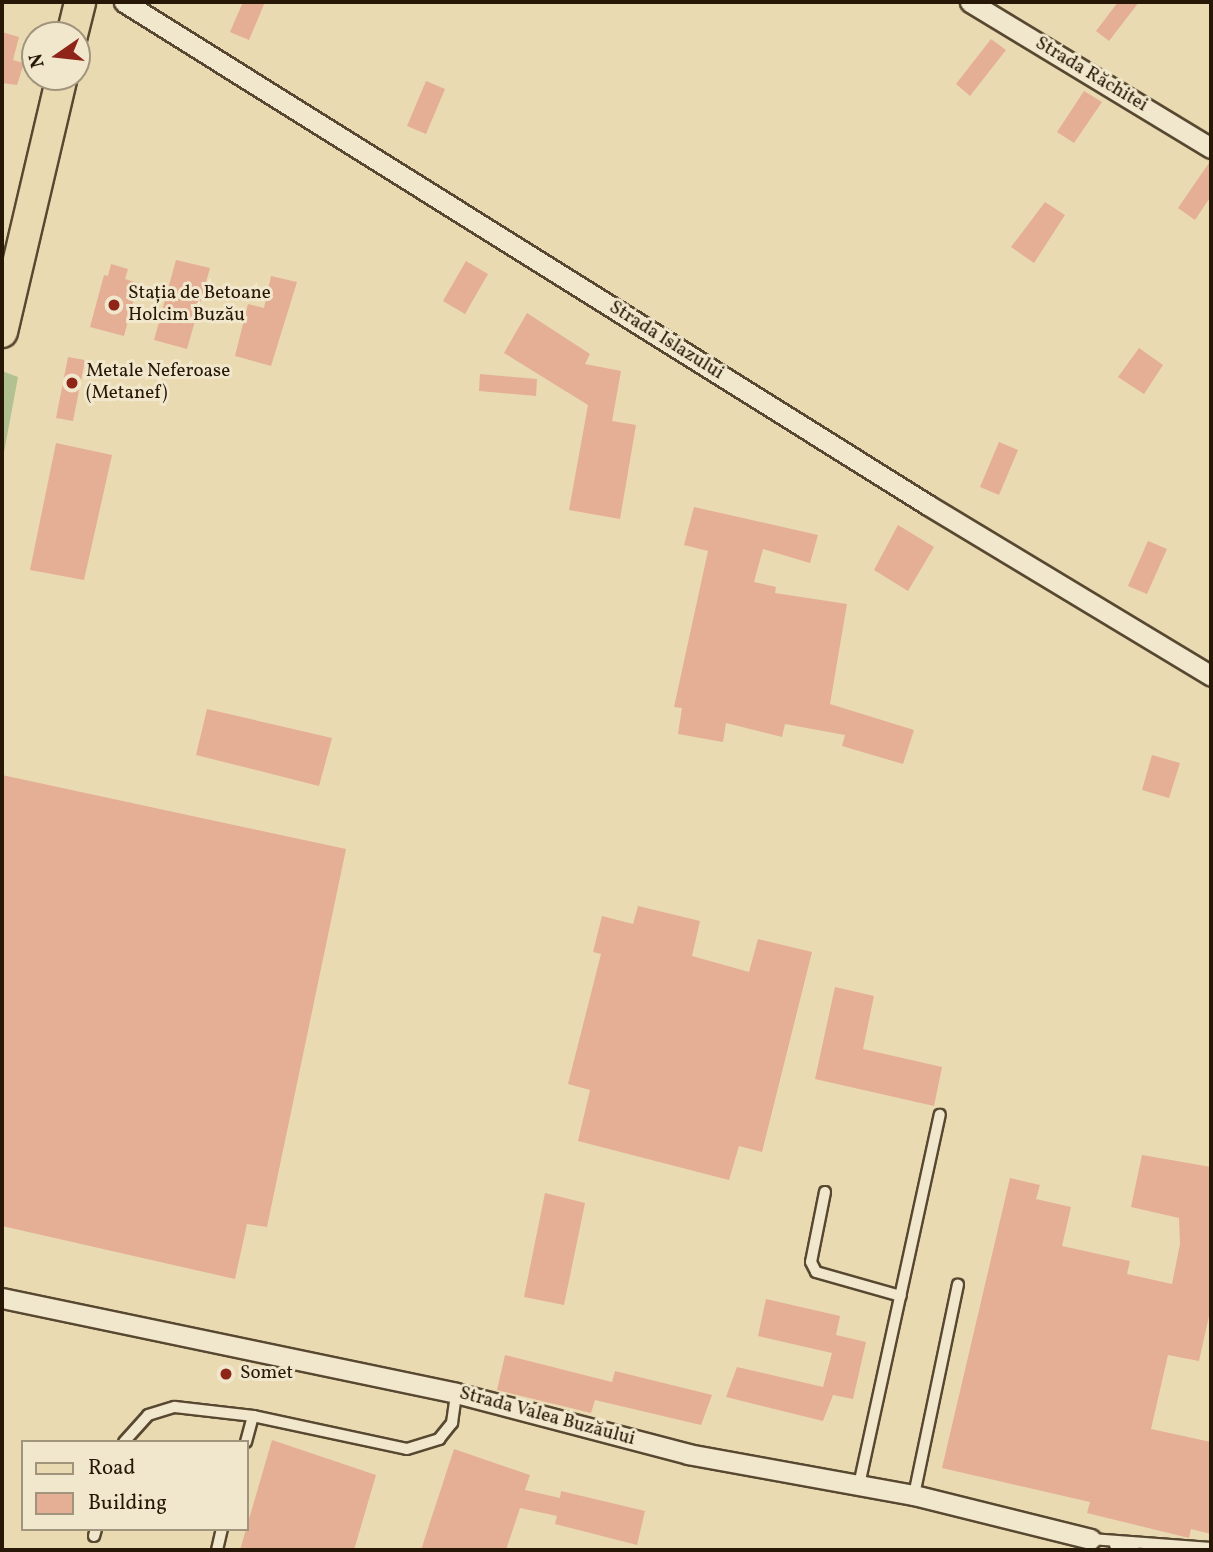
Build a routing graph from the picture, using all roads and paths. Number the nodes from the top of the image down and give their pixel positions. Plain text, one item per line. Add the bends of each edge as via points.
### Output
1 (80, 2) edge
2 (124, 2) edge
3 (970, 2) edge
4 (75, 21) edge
5 (58, 91) edge
6 (1211, 148) edge
7 (10, 255) edge
8 (2, 332) edge
9 (1211, 676) edge
10 (940, 1115) dead end
11 (825, 1192) dead end
12 (958, 1285) dead end
13 (901, 1296) junction
14 (2, 1298) edge
15 (456, 1393) junction
16 (253, 1416) junction
17 (126, 1440) edge
18 (247, 1440) edge
19 (859, 1485) junction
20 (914, 1495) junction
21 (222, 1531) edge
22 (1089, 1544) edge
23 (1211, 1548) edge
24 (217, 1550) edge
25 (1134, 1550) edge

1 - 4 main road
2 - 9 street, Strada Islazului via 916,498
3 - 6 street, Strada Răchitei
5 - 7 main road
7 - 8 main road
10 - 13 lane
11 - 13 lane via 811,1262 816,1272
12 - 20 lane
13 - 19 lane
14 - 15 street, Strada Valea Buzăului
15 - 16 lane via 452,1423 439,1439 407,1449
15 - 19 street, Strada Valea Buzăului via 688,1454
16 - 17 lane via 174,1407 148,1415
16 - 18 lane
19 - 20 street, Strada Valea Buzăului
20 - 22 street, Strada Valea Buzăului
21 - 24 lane
22 - 23 lane
22 - 25 lane

